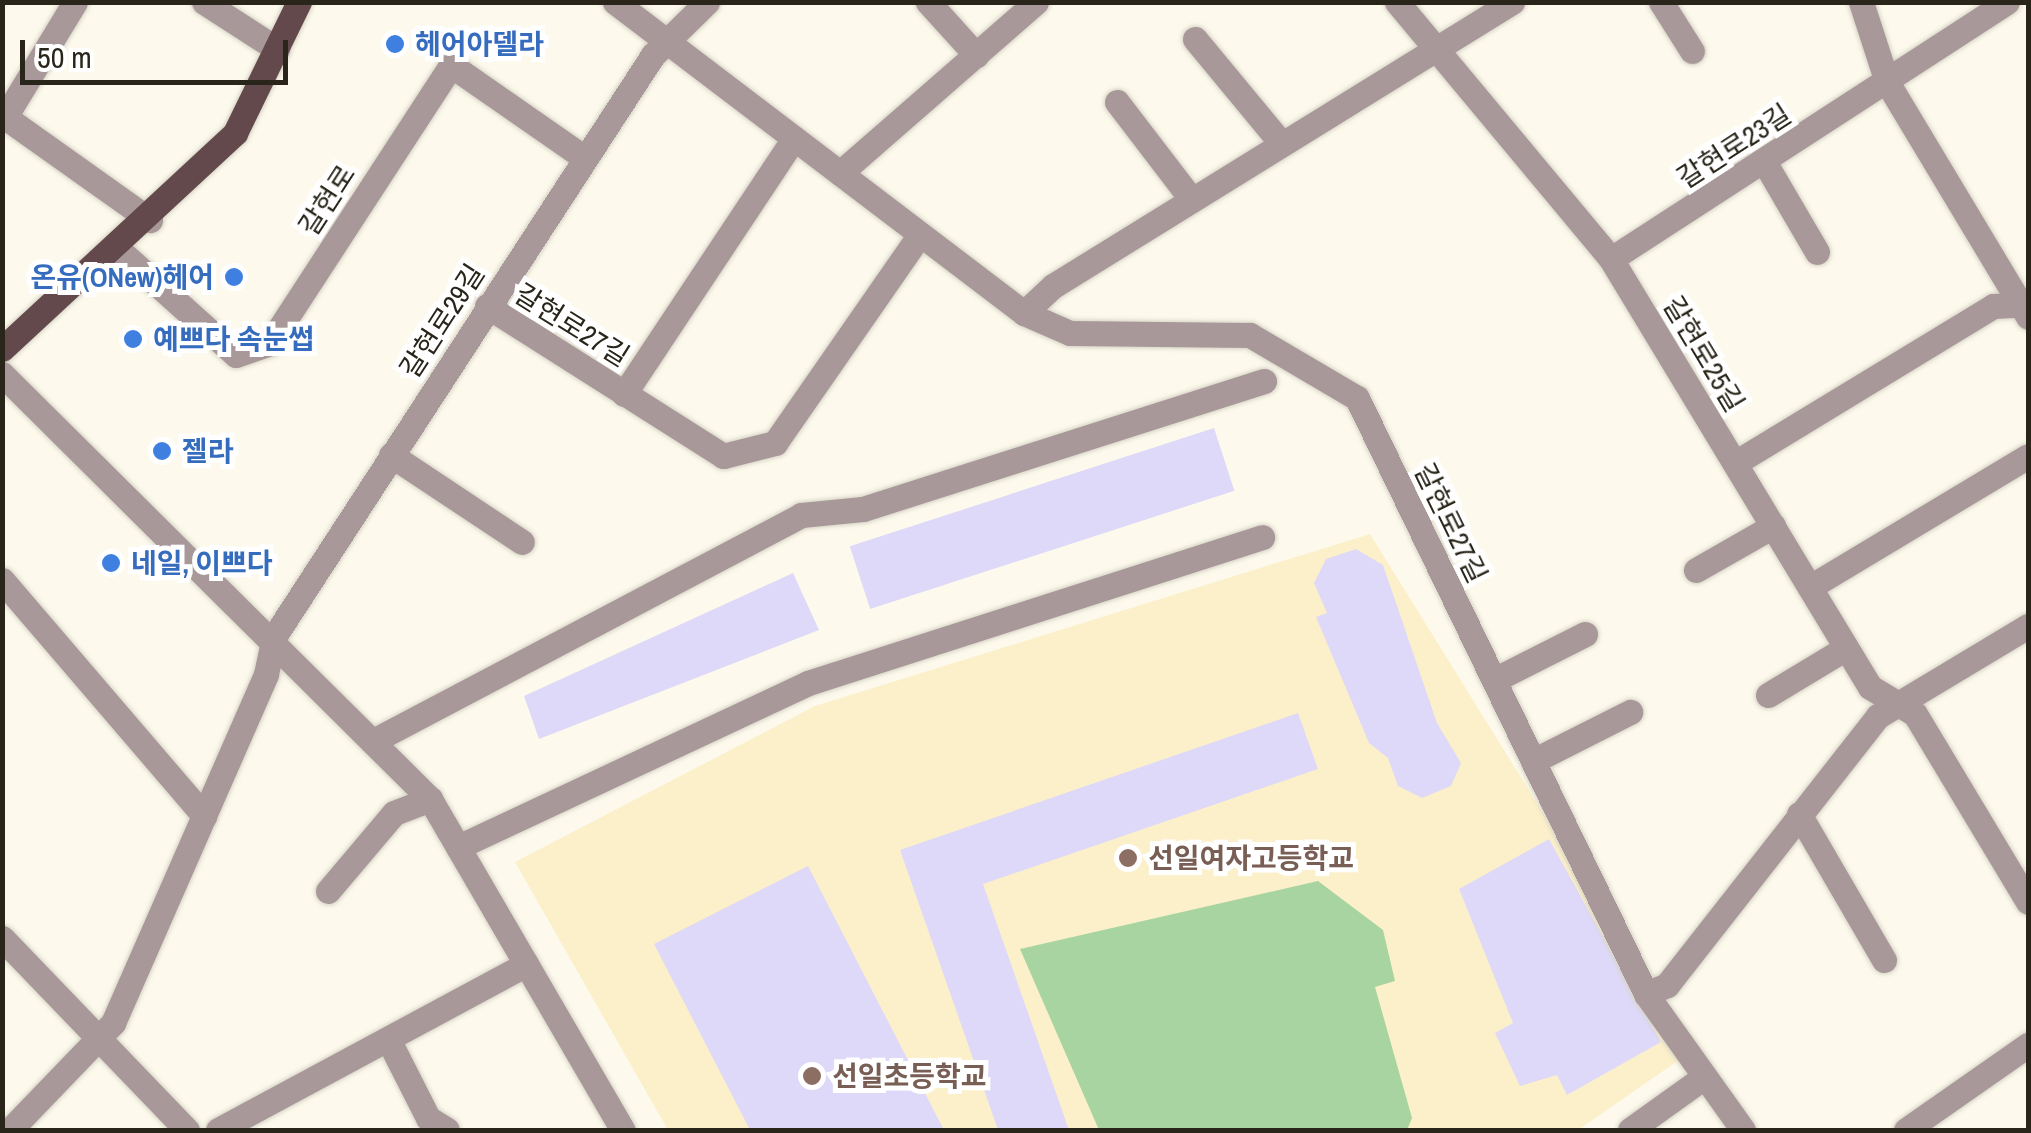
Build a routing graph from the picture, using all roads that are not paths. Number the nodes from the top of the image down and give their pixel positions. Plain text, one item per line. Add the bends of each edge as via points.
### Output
1 (75, 2) edge
2 (204, 2) edge
3 (299, 2) edge
4 (615, 2) edge
5 (707, 2) edge
6 (928, 2) edge
7 (1036, 2) edge
8 (1397, 2) edge
9 (1512, 2) edge
10 (1661, 2) edge
11 (1861, 2) edge
12 (2006, 2) edge
13 (1195, 40) dead end
14 (666, 41) junction
15 (277, 49) junction
16 (1436, 49) junction
17 (1692, 51) dead end
18 (976, 55) junction
19 (1887, 82) junction
20 (1117, 102) dead end
21 (794, 138) junction
22 (1282, 144) junction
23 (585, 158) junction
24 (1765, 163) junction
25 (840, 173) junction
26 (1192, 200) junction
27 (150, 220) junction
28 (920, 234) junction
29 (119, 250) junction
30 (1817, 252) dead end
31 (1612, 259) junction
32 (487, 306) junction
33 (2025, 308) edge
34 (1024, 313) junction
35 (2, 349) edge
36 (2, 374) edge
37 (1264, 381) dead end
38 (624, 394) junction
39 (390, 455) junction
40 (2028, 456) edge
41 (1736, 463) junction
42 (1773, 526) junction
43 (1262, 538) dead end
44 (522, 542) dead end
45 (1696, 570) dead end
46 (2, 580) edge
47 (1810, 587) junction
48 (2028, 626) edge
49 (1585, 634) dead end
50 (274, 637) junction
51 (1846, 648) junction
52 (1494, 680) junction
53 (1768, 694) dead end
54 (1900, 699) junction
55 (1630, 712) dead end
56 (373, 740) junction
57 (1534, 761) junction
58 (430, 799) junction
59 (1799, 814) junction
60 (204, 816) junction
61 (458, 847) junction
62 (328, 891) dead end
63 (2028, 902) edge
64 (2, 938) edge
65 (1884, 960) dead end
66 (526, 964) junction
67 (1646, 994) junction
68 (388, 1039) junction
69 (100, 1040) junction
70 (2028, 1044) edge
71 (1704, 1077) junction
72 (432, 1126) edge
73 (10, 1130) edge
74 (187, 1130) edge
75 (218, 1130) edge
76 (624, 1130) edge
77 (1630, 1130) edge
78 (1743, 1130) edge
79 (1906, 1130) edge

1 - 27 street via 5,118
2 - 15 street
3 - 15 main road
4 - 14 street, 갈현로27길
5 - 14 street
6 - 18 street
7 - 18 street
8 - 16 street, 갈현로25길
9 - 16 street
10 - 17 street
11 - 19 street
12 - 19 street, 갈현로23길
13 - 22 street
14 - 21 street, 갈현로27길
14 - 23 street, 갈현로29길
15 - 27 main road via 235,134
16 - 22 street
16 - 31 street, 갈현로25길
18 - 25 street
19 - 24 street, 갈현로23길
19 - 33 street
20 - 26 street
21 - 25 street, 갈현로27길
21 - 38 street, 갈현로27길
22 - 26 street
23 - 29 street, 갈현로 via 451,65 270,343 236,355
23 - 32 street, 갈현로29길
24 - 30 street
24 - 31 street, 갈현로23길
25 - 28 street, 갈현로27길
26 - 34 street
27 - 29 main road
28 - 34 street, 갈현로27길
28 - 38 street, 갈현로27길 via 775,442 724,456
29 - 35 main road
31 - 41 street, 갈현로25길
32 - 38 street, 갈현로27길
32 - 39 street, 갈현로29길
33 - 41 street via 1993,306
34 - 52 street, 갈현로27길 via 1070,333 1250,335 1358,398
36 - 50 street
37 - 56 street via 863,509 801,515
39 - 44 street
39 - 50 street, 갈현로29길
40 - 47 street
41 - 42 street, 갈현로25길
42 - 45 street
42 - 47 street, 갈현로25길
43 - 61 street via 808,683
46 - 60 street
47 - 51 street, 갈현로25길
48 - 54 street
49 - 52 street
50 - 56 street
50 - 60 street, 갈현로29길
51 - 53 street
51 - 54 street, 갈현로25길 via 1870,687
52 - 57 street, 갈현로27길
54 - 59 street
54 - 63 street
55 - 57 street
56 - 58 street
57 - 67 street, 갈현로27길
58 - 61 street
58 - 62 street via 394,812
59 - 65 street
59 - 67 street via 1667,985
60 - 69 street, 갈현로29길
61 - 66 street
64 - 69 street
66 - 68 street
66 - 76 street
67 - 71 street, 갈현로27길
68 - 72 street
68 - 75 street
69 - 73 street
69 - 74 street
70 - 79 street
71 - 77 street
71 - 78 street, 갈현로27길

